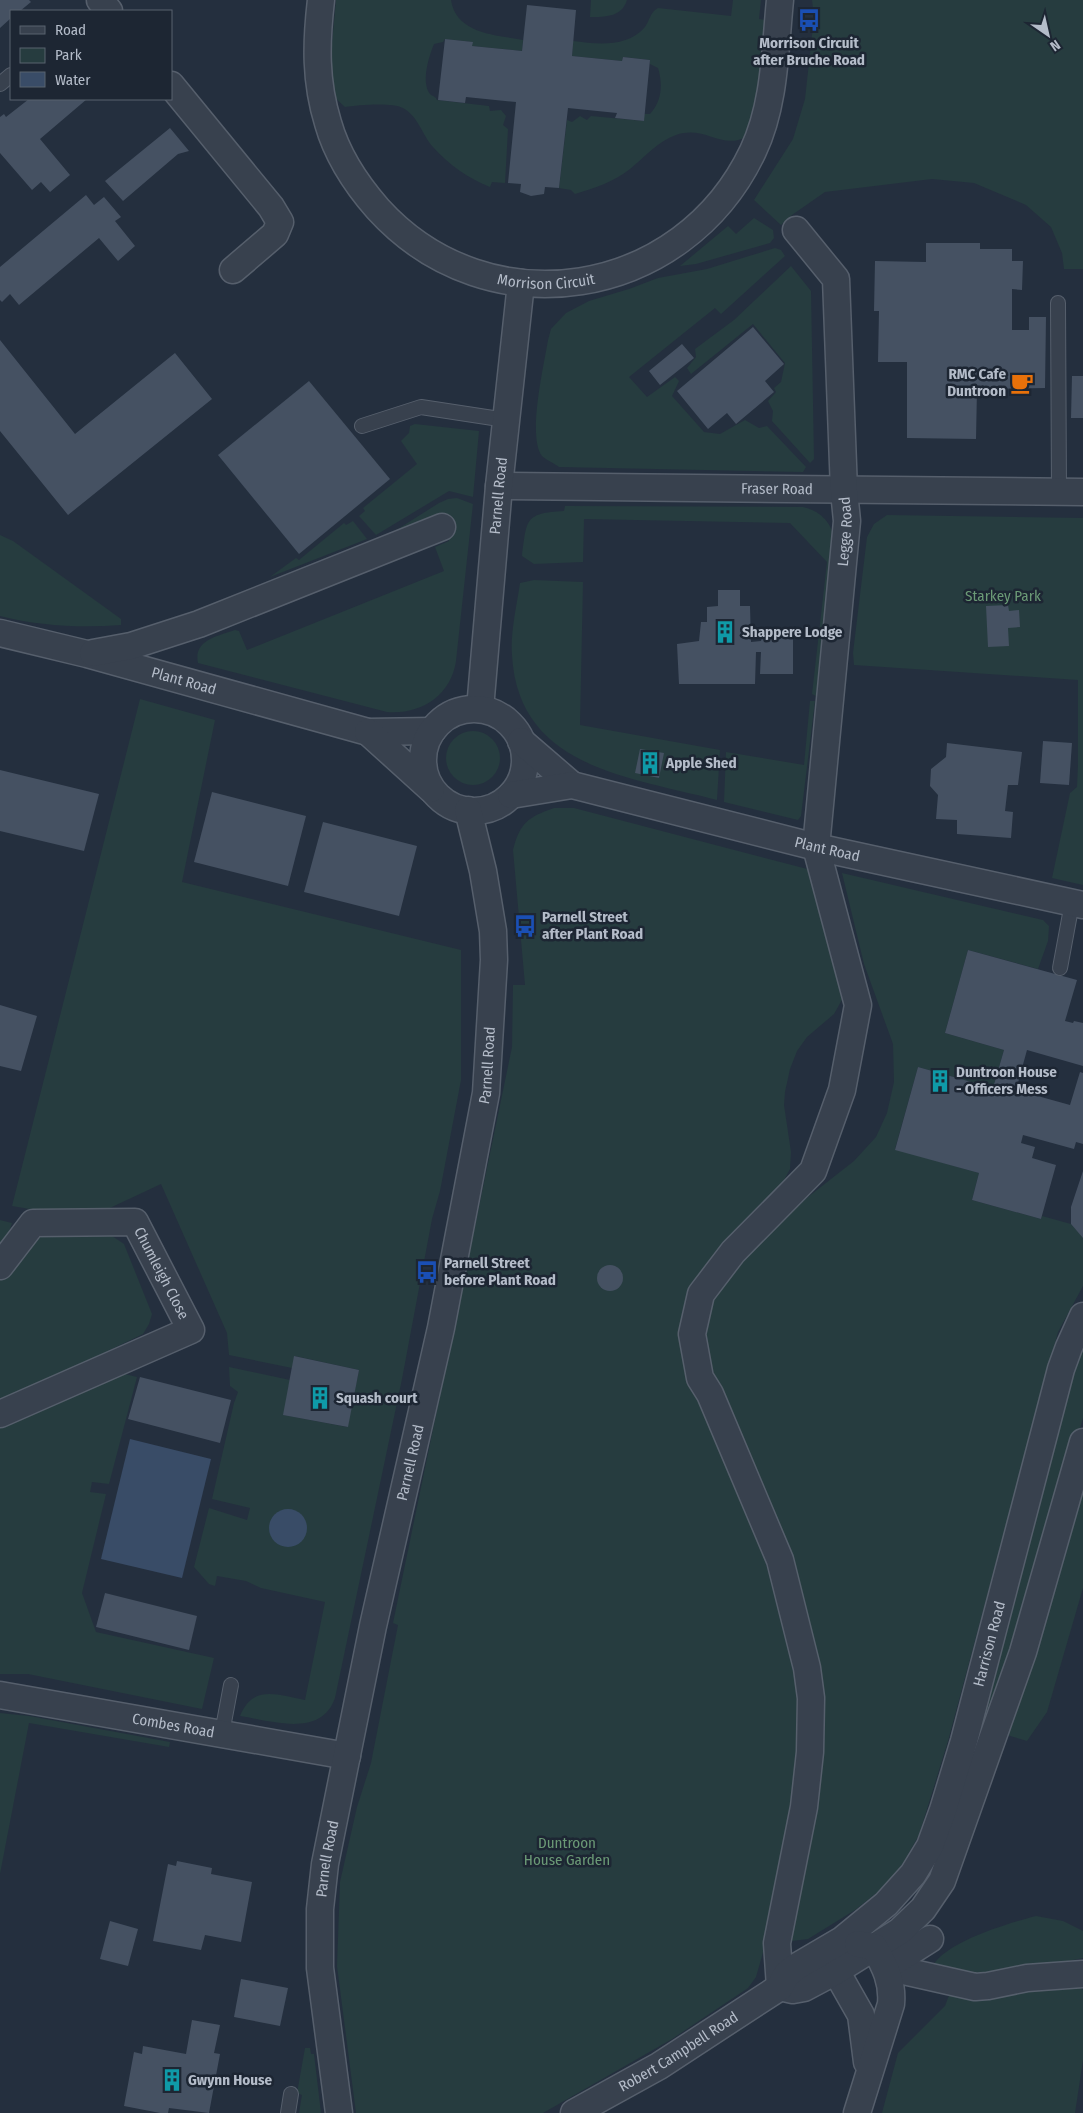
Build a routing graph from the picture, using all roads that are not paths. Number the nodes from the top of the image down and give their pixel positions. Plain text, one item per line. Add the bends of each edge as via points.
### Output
1 (100, 0) edge
2 (321, 0) edge
3 (780, 0) edge
4 (88, 10) edge
5 (108, 10) edge
6 (10, 76) edge
7 (0, 84) edge
8 (172, 86) edge
9 (796, 230) dead end
10 (232, 270) dead end
11 (521, 283) junction
12 (1058, 303) dead end
13 (506, 420) junction
14 (362, 426) dead end
15 (499, 486) junction
16 (844, 491) junction
17 (1071, 492) edge
18 (442, 528) dead end
19 (0, 633) edge
20 (87, 654) junction
21 (480, 709) junction
22 (432, 731) junction
23 (368, 732) junction
24 (521, 740) junction
25 (572, 785) junction
26 (437, 795) junction
27 (511, 795) junction
28 (468, 810) junction
29 (816, 847) junction
30 (1077, 904) edge
31 (1060, 968) dead end
32 (0, 1266) edge
33 (1083, 1316) edge
34 (0, 1414) edge
35 (1083, 1442) edge
36 (231, 1685) dead end
37 (0, 1695) edge
38 (222, 1733) junction
39 (347, 1756) junction
40 (930, 1939) dead end
41 (842, 1940) junction
42 (880, 1957) junction
43 (836, 1971) junction
44 (1083, 1974) edge
45 (780, 1987) junction
46 (868, 2074) junction
47 (291, 2094) dead end
48 (288, 2113) edge
49 (339, 2113) edge
50 (574, 2113) edge
51 (857, 2113) edge

1 - 4 lane
1 - 5 street
2 - 11 street, Morrison Circuit via 316,58 322,101 336,144 359,184 393,224 417,243 476,273
3 - 11 street, Morrison Circuit via 771,85 761,133 735,183 709,215 662,252 618,272 571,282
6 - 7 lane
8 - 10 street via 271,206 280,222 275,234
9 - 16 street, Legge Road via 836,279
11 - 13 street, Parnell Road
12 - 17 lane
13 - 14 lane via 421,408
13 - 15 street, Parnell Road
15 - 16 street, Fraser Road
15 - 21 street, Parnell Road
16 - 17 street, Fraser Road
16 - 29 street, Legge Road via 847,521
18 - 20 street via 199,624 131,646
19 - 20 street, Plant Road
20 - 23 street, Plant Road
21 - 22 street via 461,711 445,718
21 - 24 street via 505,720
22 - 23 street, Plant Road
22 - 26 street via 422,767
23 - 26 street, Plant Road
24 - 25 street, Plant Road
24 - 27 street via 525,757 521,780
25 - 27 street, Plant Road
25 - 29 street, Plant Road
26 - 28 street via 451,806
27 - 28 street via 497,806
28 - 39 street, Parnell Road via 493,931 486,1093 441,1328
29 - 30 street, Plant Road
29 - 45 street via 858,1005 842,1090 813,1171 733,1252 702,1294 692,1334 700,1378 710,1394 780,1560 808,1668 810,1752 804,1807 777,1943
30 - 31 lane
32 - 34 street, Chumleigh Close via 33,1223 136,1222 192,1330
33 - 41 street, Harrison Road via 1062,1369 944,1810 919,1866 866,1922
35 - 42 street via 1023,1652 944,1874 937,1890
36 - 38 lane
37 - 38 street, Combes Road
38 - 39 street, Combes Road
39 - 49 street, Parnell Road via 325,1864 319,1936 320,1968
40 - 42 street
41 - 42 street
41 - 43 street
41 - 45 street, Robert Campbell Road via 802,1962 786,1975
42 - 43 street
42 - 44 street via 975,1986
42 - 46 street via 892,1990 891,2004
43 - 45 street via 804,1988
43 - 46 street via 861,2015
45 - 50 street, Robert Campbell Road via 659,2066
46 - 51 street
47 - 48 lane

